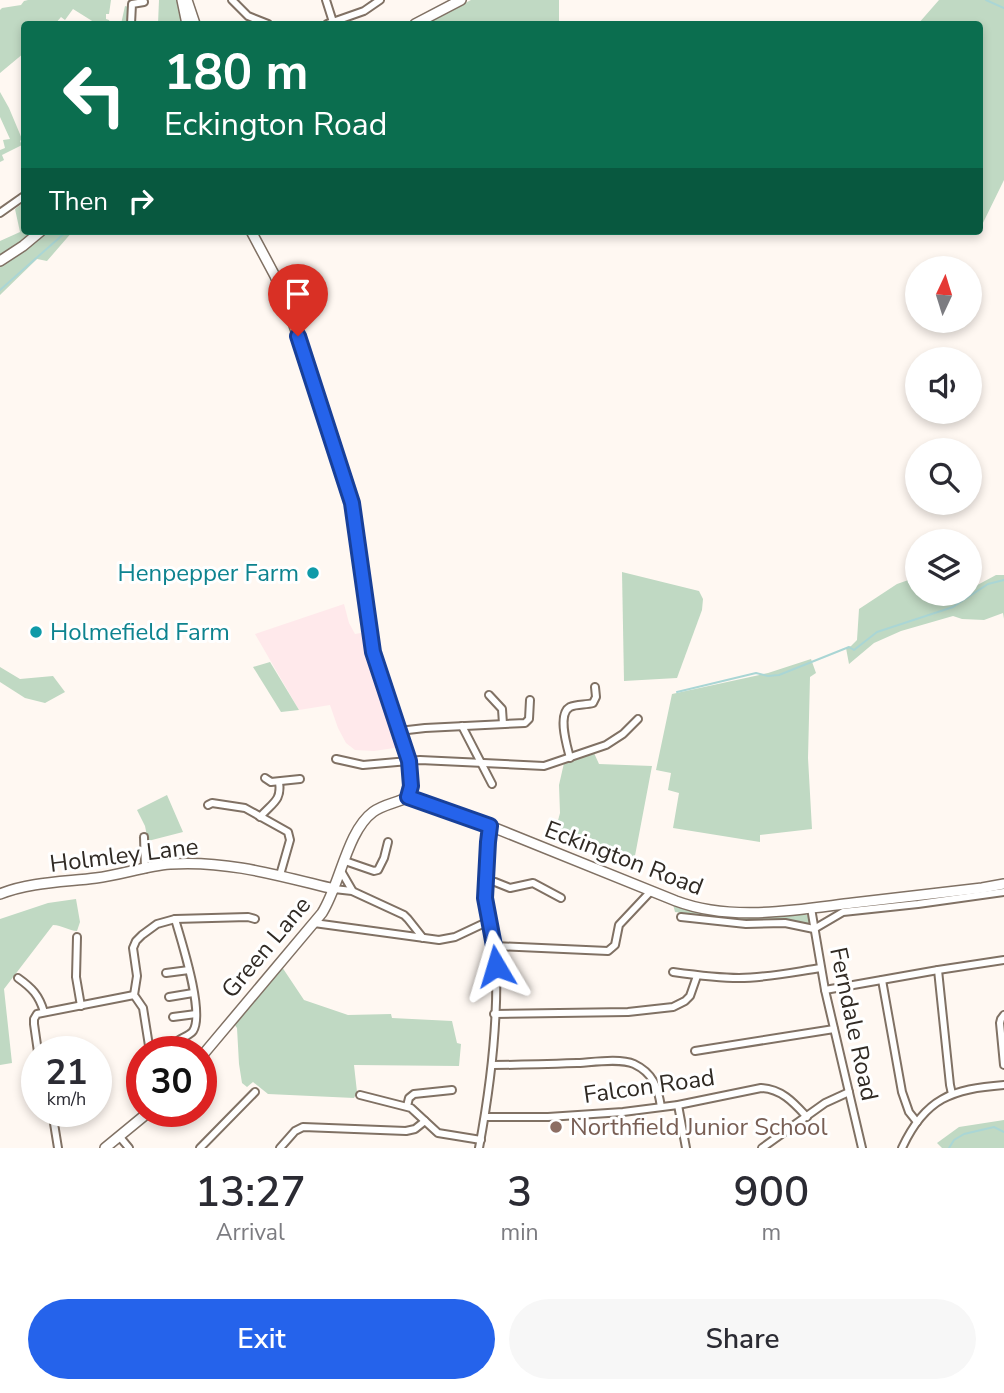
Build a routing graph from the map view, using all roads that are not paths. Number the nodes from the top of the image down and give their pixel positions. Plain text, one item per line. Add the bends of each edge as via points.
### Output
1 (184, 0) edge
2 (232, 0) edge
3 (326, 0) edge
4 (380, 0) edge
5 (461, 0) edge
6 (144, 2) dead end
7 (131, 21) edge
8 (187, 21) edge
9 (194, 21) edge
10 (254, 21) edge
11 (330, 21) edge
12 (336, 21) edge
13 (421, 21) edge
14 (21, 198) edge
15 (0, 212) edge
16 (36, 235) edge
17 (253, 235) edge
18 (0, 261) edge
19 (595, 687) dead end
20 (489, 695) dead end
21 (530, 700) dead end
22 (638, 719) dead end
23 (503, 724) junction
24 (463, 726) junction
25 (399, 731) junction
26 (570, 758) junction
27 (336, 759) dead end
28 (409, 761) junction
29 (482, 764) junction
30 (265, 778) dead end
31 (300, 779) dead end
32 (279, 782) junction
33 (492, 784) dead end
34 (408, 797) junction
35 (208, 805) dead end
36 (260, 817) junction
37 (490, 826) junction
38 (388, 842) dead end
39 (134, 843) dead end
40 (343, 866) junction
41 (145, 869) junction
42 (280, 874) junction
43 (485, 881) junction
44 (1004, 884) edge
45 (334, 888) junction
46 (352, 891) junction
47 (651, 891) junction
48 (1004, 892) edge
49 (0, 894) edge
50 (561, 898) dead end
51 (811, 908) junction
52 (681, 916) dead end
53 (175, 919) junction
54 (256, 919) dead end
55 (489, 921) junction
56 (314, 923) junction
57 (412, 923) junction
58 (814, 929) junction
59 (404, 935) junction
60 (77, 937) dead end
61 (423, 938) junction
62 (494, 946) junction
63 (1004, 960) edge
64 (821, 968) junction
65 (189, 970) junction
66 (938, 970) junction
67 (673, 972) dead end
68 (166, 974) dead end
69 (697, 975) junction
70 (882, 980) junction
71 (19, 982) dead end
72 (825, 990) junction
73 (193, 993) junction
74 (134, 995) junction
75 (169, 997) dead end
76 (80, 1006) junction
77 (44, 1012) junction
78 (196, 1014) junction
79 (494, 1014) junction
80 (1004, 1015) edge
81 (173, 1017) dead end
82 (834, 1029) junction
83 (36, 1036) edge
84 (147, 1036) edge
85 (186, 1036) edge
86 (217, 1038) edge
87 (695, 1051) dead end
88 (492, 1065) junction
89 (1004, 1065) edge
90 (1004, 1085) edge
91 (452, 1090) dead end
92 (255, 1092) dead end
93 (849, 1092) junction
94 (360, 1094) dead end
95 (952, 1094) junction
96 (678, 1105) junction
97 (407, 1107) junction
98 (662, 1107) junction
99 (485, 1117) junction
100 (807, 1117) junction
101 (425, 1121) junction
102 (916, 1122) junction
103 (55, 1127) edge
104 (130, 1127) edge
105 (119, 1136) junction
106 (480, 1144) edge
107 (58, 1148) edge
108 (105, 1148) edge
109 (129, 1148) edge
110 (200, 1148) edge
111 (280, 1148) edge
112 (687, 1148) edge
113 (762, 1148) edge
114 (862, 1148) edge
115 (902, 1148) edge

1 - 8 main road
1 - 9 main road
2 - 10 street
3 - 11 street
4 - 12 street
5 - 13 main road
6 - 7 street via 132,4
14 - 15 street
16 - 18 main road
17 - 25 main road via 286,302 352,503 373,652
19 - 26 street via 593,703 572,706 564,714
20 - 23 street via 502,709
21 - 23 street via 527,722
22 - 26 street via 614,740
23 - 24 street
24 - 25 street
24 - 29 street
25 - 28 main road
26 - 29 street via 544,766
27 - 28 street via 373,766
28 - 29 street
28 - 34 main road
29 - 33 street
30 - 32 street
31 - 32 street
32 - 36 street via 280,794
34 - 37 main road, Eckington Road
34 - 40 main road, Green Lane via 367,817
35 - 36 street via 245,808
36 - 42 street via 290,836
37 - 43 street
37 - 47 main road, Eckington Road
38 - 40 street via 378,870
39 - 41 street via 144,840
40 - 45 main road, Green Lane
40 - 46 street
41 - 42 main road, Holmley Lane via 203,864
41 - 49 main road, Holmley Lane
42 - 45 main road, Holmley Lane
43 - 50 street via 510,888 533,883
43 - 55 street
44 - 51 main road, Eckington Road
45 - 46 street
45 - 56 main road, Green Lane
46 - 57 street
47 - 51 main road, Eckington Road via 720,912
47 - 62 street via 618,925 617,941 608,951
48 - 58 street via 843,912
51 - 58 street, Ferndale Road
52 - 58 street, Eckington Road
53 - 54 street
53 - 65 street
53 - 74 street via 158,924 135,941
55 - 61 street via 447,940
55 - 62 street
56 - 59 street
56 - 86 main road, Green Lane
57 - 59 street
57 - 61 street
58 - 64 street, Ferndale Road
59 - 61 street
60 - 76 street
62 - 79 street
63 - 66 street
64 - 69 street via 750,977
64 - 72 street, Ferndale Road
65 - 68 street
65 - 73 street
66 - 70 street
66 - 95 street
67 - 69 street
69 - 79 street via 690,996 673,1007
70 - 72 street
70 - 102 street via 902,1092
71 - 77 street via 36,993
72 - 82 street, Ferndale Road
73 - 75 street
73 - 78 street
74 - 76 street
74 - 84 street via 143,1008
76 - 77 street
77 - 83 street via 34,1019
78 - 81 street
78 - 85 street via 193,1030
79 - 88 street
80 - 89 street via 1000,1023
82 - 87 street
82 - 93 street, Ferndale Road
88 - 98 street via 627,1061 654,1080
88 - 99 street
90 - 95 street
91 - 97 street via 414,1094
92 - 110 street
93 - 100 street
93 - 114 street, Ferndale Road
94 - 97 street
95 - 102 street
96 - 98 street, Falcon Road
96 - 100 street, Falcon Road via 768,1088 786,1096
96 - 112 street
97 - 101 street
98 - 99 street, Falcon Road via 587,1115
99 - 106 street
100 - 113 street
101 - 106 street via 438,1133
101 - 111 street via 406,1131 303,1127
102 - 115 street
103 - 107 street
104 - 105 main road
105 - 108 main road
105 - 109 street

